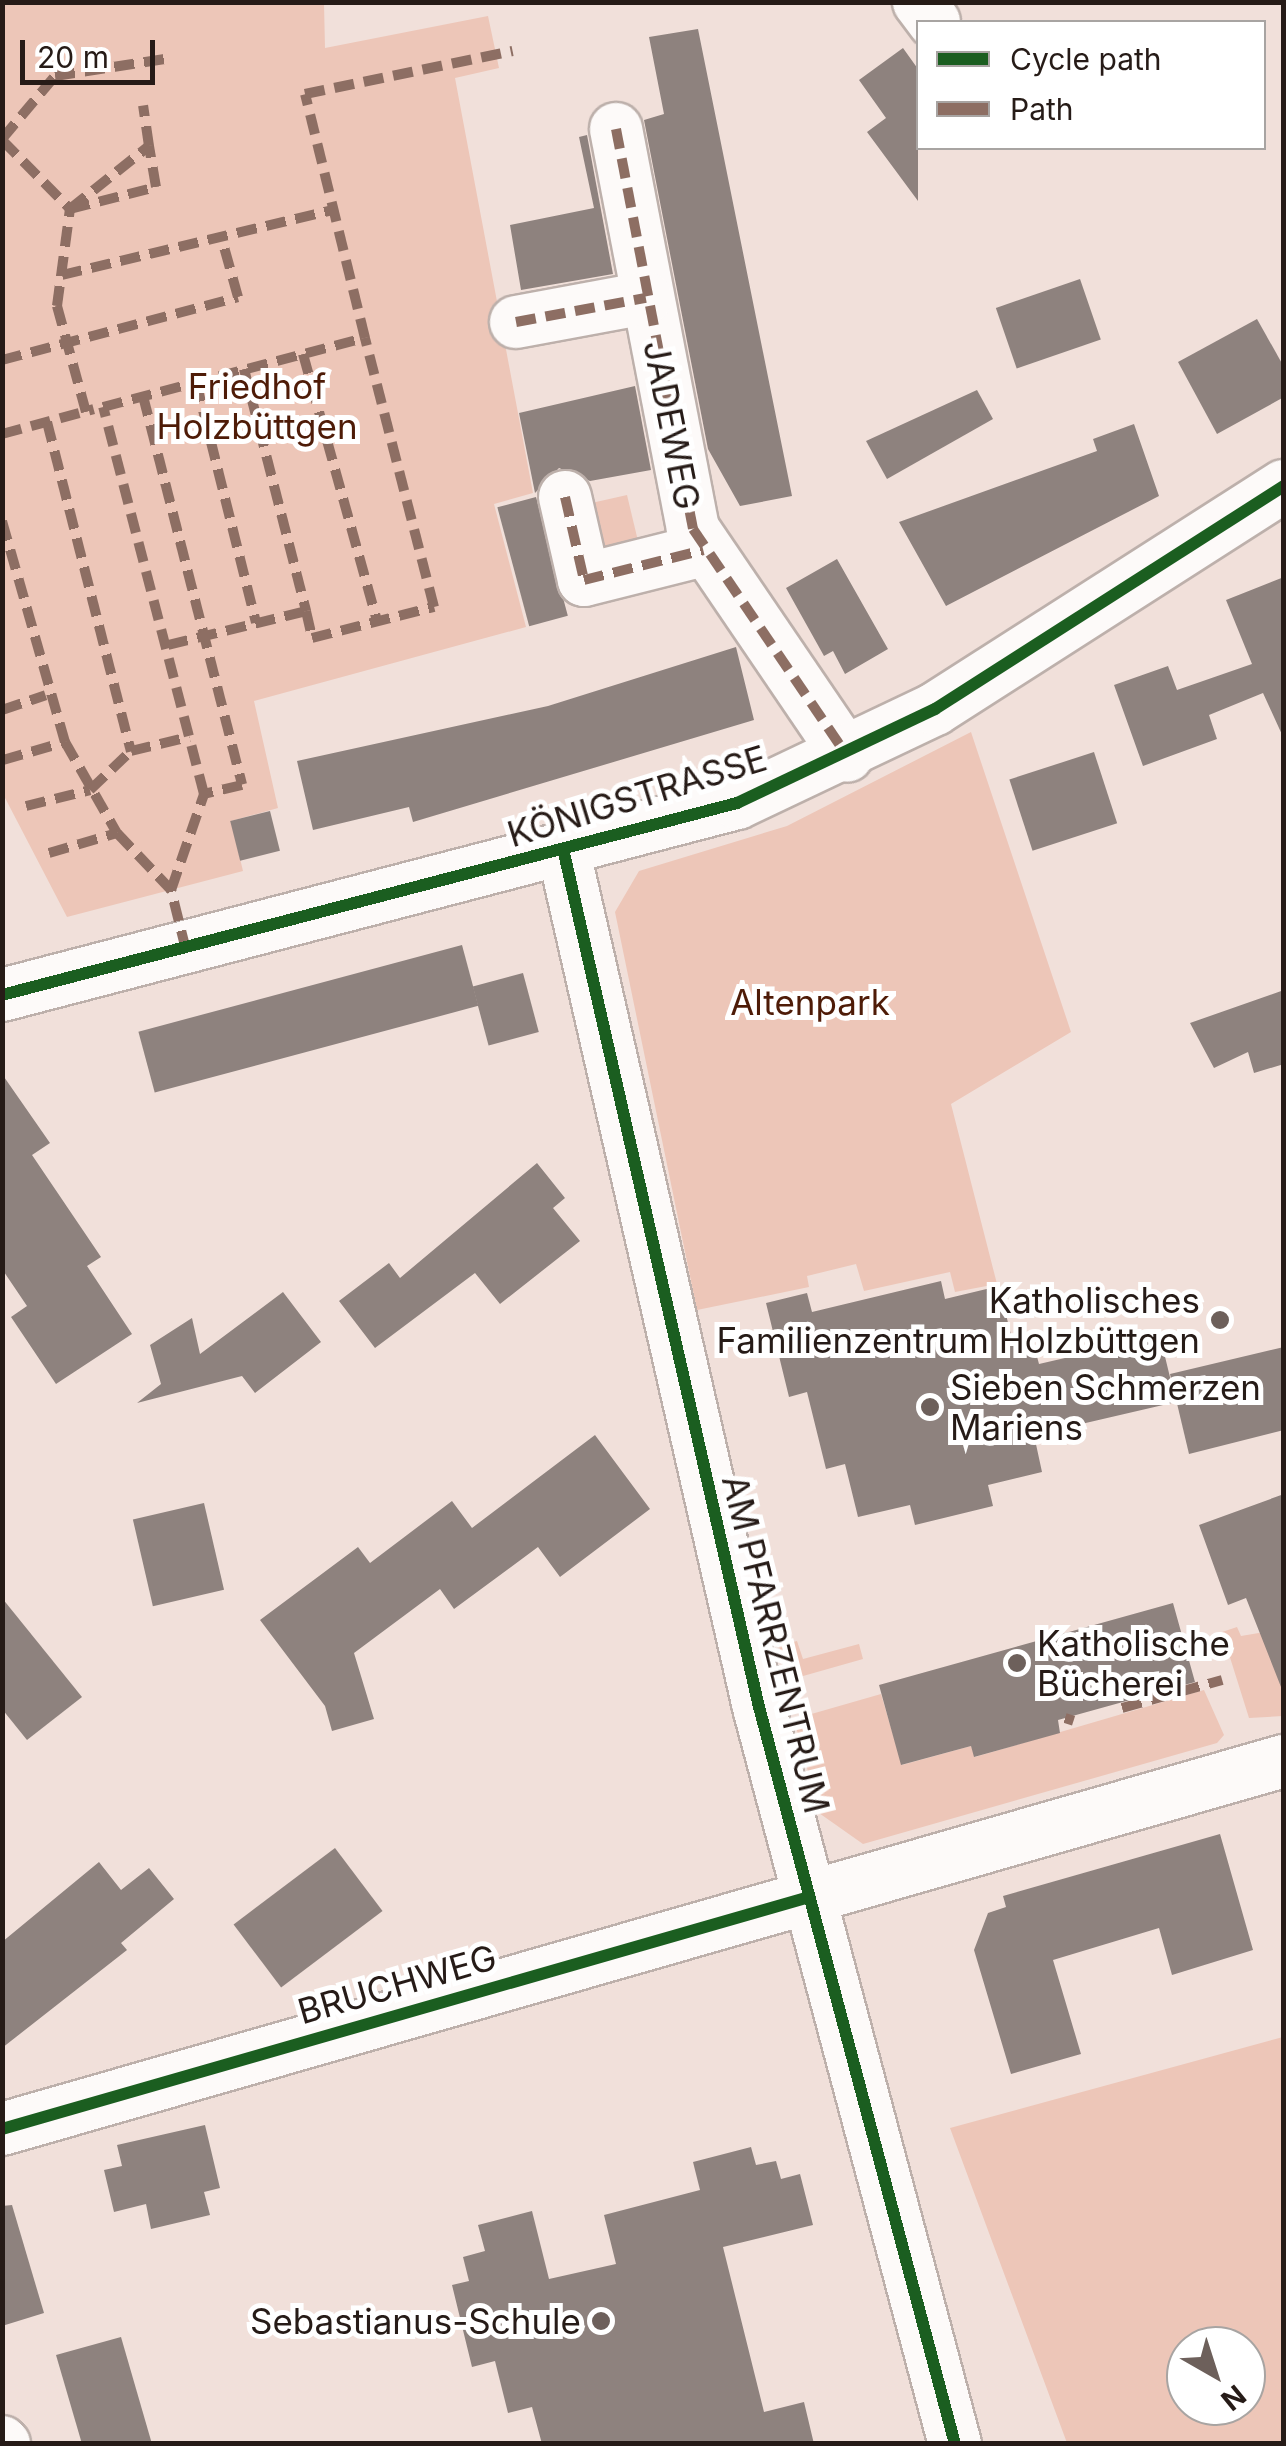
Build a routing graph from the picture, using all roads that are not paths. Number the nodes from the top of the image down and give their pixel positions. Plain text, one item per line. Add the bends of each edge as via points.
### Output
1 (616, 129) dead end
2 (646, 298) junction
3 (516, 322) dead end
4 (1284, 486) edge
5 (565, 496) dead end
6 (703, 550) junction
7 (847, 756) junction
8 (564, 853) junction
9 (2, 995) edge
10 (1284, 1761) edge
11 (809, 1896) junction
12 (2, 2129) edge
13 (956, 2444) edge

1 - 2 street, JADEWEG
2 - 3 street, JADEWEG
2 - 6 street, JADEWEG
4 - 7 street, KÖNIGSTRASSE
5 - 6 street, JADEWEG via 584,580
6 - 7 street, JADEWEG
7 - 8 street, KÖNIGSTRASSE via 737,803
8 - 9 street, KÖNIGSTRASSE
8 - 11 street, AM PFARRZENTRUM via 652,1265
10 - 11 street, BRUCHWEG
11 - 12 street, BRUCHWEG
11 - 13 street, AM PFARRZENTRUM via 832,1957

